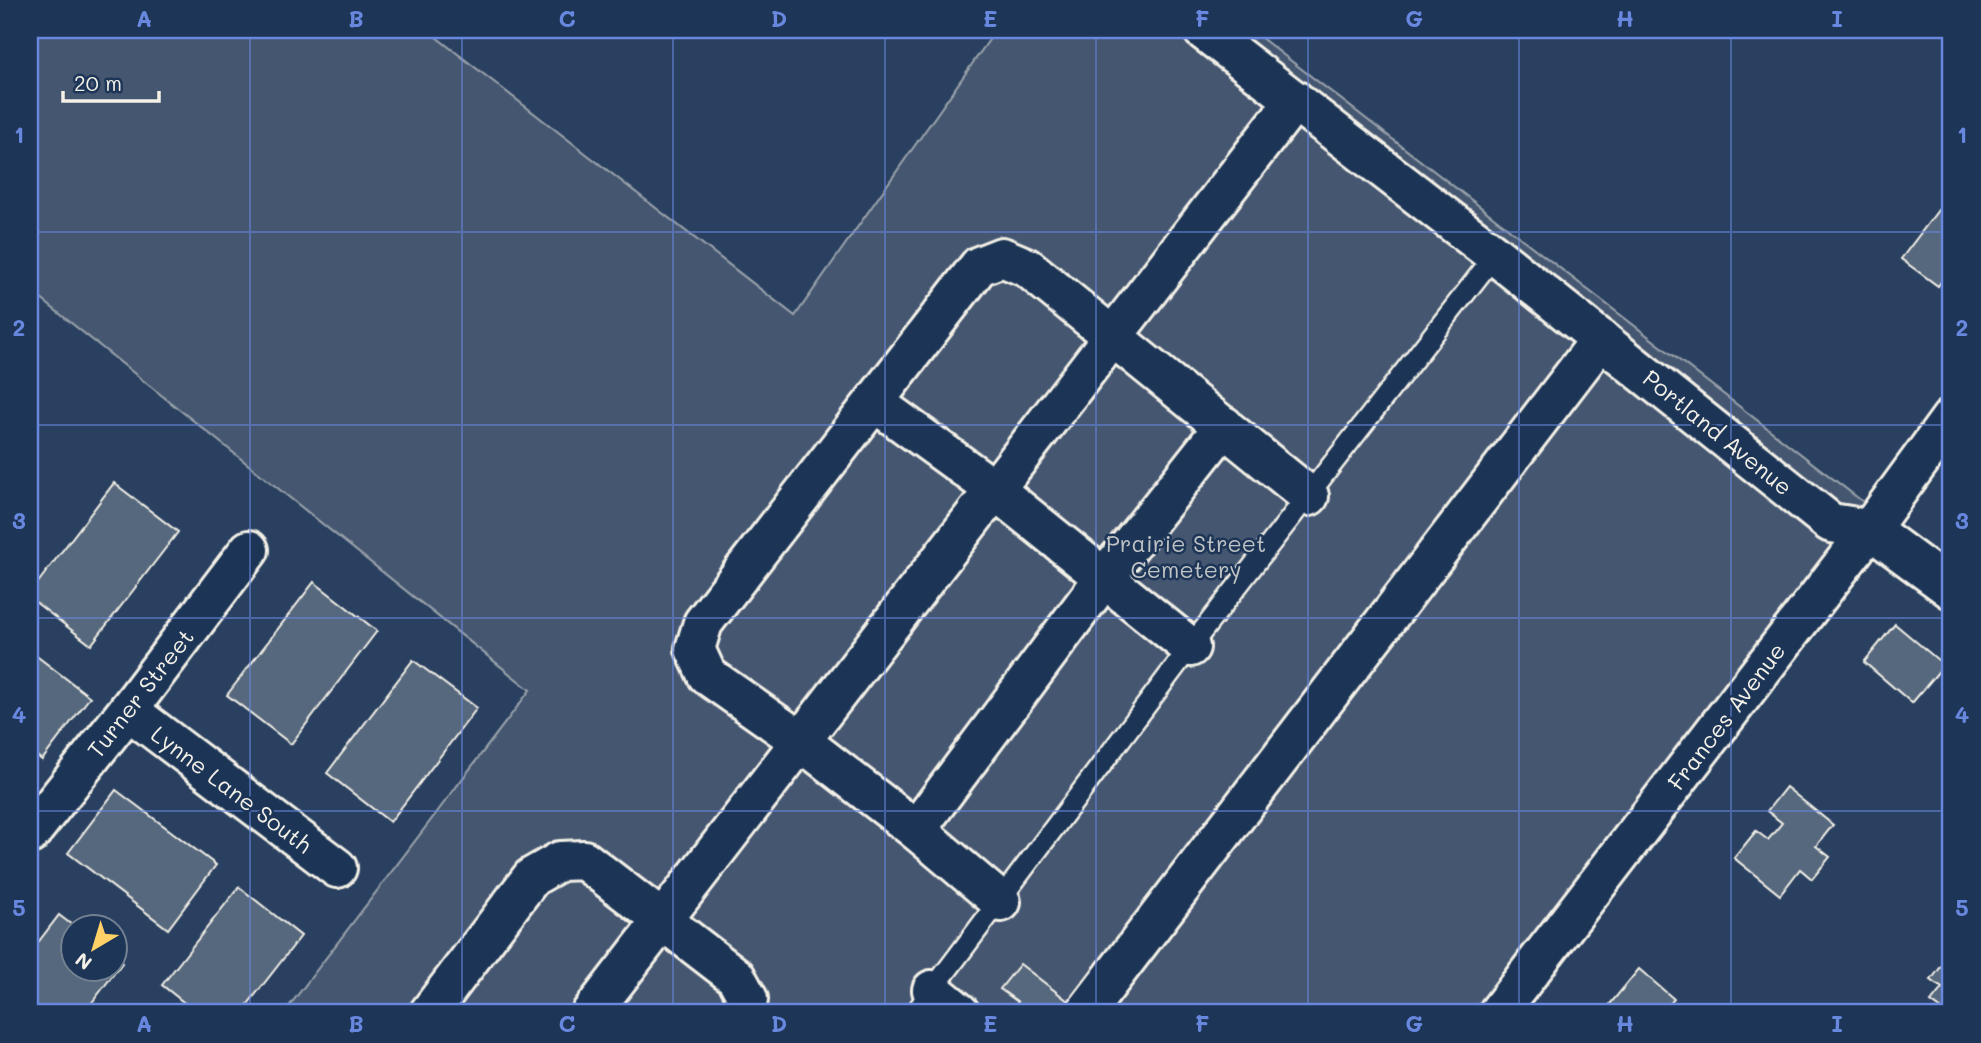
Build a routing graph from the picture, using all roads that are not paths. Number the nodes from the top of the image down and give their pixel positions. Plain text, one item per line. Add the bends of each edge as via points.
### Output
1 (1203, 30) edge
2 (1295, 100) junction
3 (1495, 255) junction
4 (1114, 335) junction
5 (1601, 339) junction
6 (874, 402) junction
7 (1951, 418) edge
8 (1224, 426) junction
9 (995, 491) junction
10 (1309, 496) junction
11 (1870, 529) junction
12 (249, 550) dead end
13 (1104, 578) junction
14 (1951, 589) edge
15 (1191, 648) junction
16 (128, 710) junction
17 (802, 742) junction
18 (916, 830) junction
19 (30, 834) edge
20 (337, 868) dead end
21 (1001, 902) junction
22 (662, 920) junction
23 (936, 1006) edge
24 (429, 1013) edge
25 (591, 1013) edge
26 (746, 1013) edge
27 (1085, 1013) edge
28 (1498, 1013) edge

1 - 2 street, Portland Avenue
2 - 3 street, Portland Avenue
2 - 4 street
3 - 5 street, Portland Avenue
3 - 10 lane
4 - 6 street via 1028,268 1002,257 979,266
4 - 8 street
4 - 9 street
5 - 11 street, Portland Avenue via 1831,523
5 - 27 street
6 - 9 street
6 - 17 street via 704,623 695,649 707,674
7 - 11 street, Frances Avenue
8 - 10 street
8 - 13 street
9 - 13 street
9 - 17 street
10 - 15 lane
11 - 14 street, Portland Avenue
11 - 28 street, Frances Avenue
12 - 16 street, Turner Street
13 - 15 street
13 - 18 street
15 - 21 lane
16 - 19 street, Turner Street
16 - 20 street, Lynne Lane South
17 - 18 street
17 - 22 street
18 - 21 street
21 - 23 lane
22 - 24 street via 584,860 560,861 532,877
22 - 25 street
22 - 26 street via 736,977 748,999

